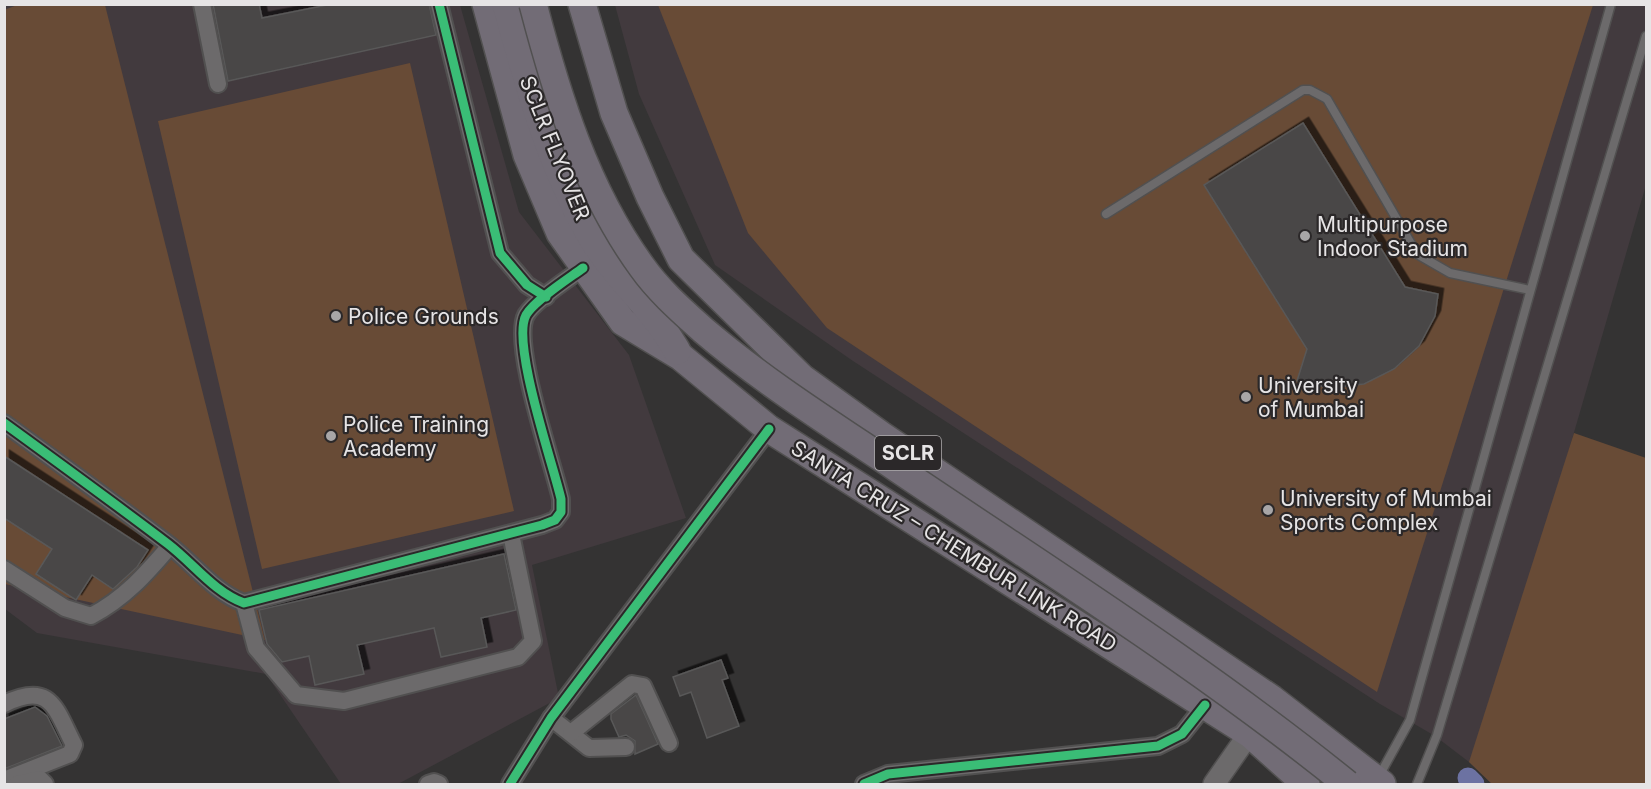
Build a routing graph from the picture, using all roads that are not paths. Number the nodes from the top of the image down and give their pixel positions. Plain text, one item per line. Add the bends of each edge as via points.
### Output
1 (202, 4) edge
2 (439, 4) edge
3 (486, 4) edge
4 (506, 4) edge
5 (533, 4) edge
6 (582, 4) edge
7 (1611, 4) edge
8 (1647, 36) edge
9 (218, 84) dead end
10 (1106, 214) dead end
11 (583, 268) junction
12 (1530, 290) junction
13 (546, 297) junction
14 (681, 357) junction
15 (4, 423) edge
16 (769, 429) junction
17 (511, 534) junction
18 (170, 546) junction
19 (4, 569) edge
20 (244, 603) junction
21 (1272, 699) junction
22 (4, 704) edge
23 (1205, 705) junction
24 (551, 718) junction
25 (571, 733) junction
26 (1250, 734) junction
27 (669, 743) dead end
28 (626, 747) dead end
29 (4, 780) edge
30 (1378, 783) edge
31 (17, 784) edge
32 (45, 784) edge
33 (428, 784) edge
34 (439, 784) edge
35 (510, 784) edge
36 (864, 784) edge
37 (1214, 784) edge
38 (1306, 784) edge
39 (1347, 784) edge
40 (1417, 784) edge

1 - 9 street
2 - 13 street via 500,253 527,285
3 - 11 highway, SANTA CRUZ – CHEMBUR LINK ROAD / SCLR via 528,155 560,233
4 - 14 highway, SCLR FLYOVER via 524,70 566,187 590,235
5 - 39 highway, bridge via 548,62 589,177 643,269 680,309 748,368 1165,649 1277,728
6 - 21 highway, SCLR via 614,113 681,259 802,378
7 - 12 lane
8 - 40 lane via 1437,735
10 - 12 lane via 1303,90 1310,90 1327,99 1417,254 1450,273
11 - 13 street
11 - 14 highway, SANTA CRUZ – CHEMBUR LINK ROAD / SCLR via 623,322
12 - 30 lane via 1410,720
13 - 17 street via 526,314 521,334 561,512 555,520
14 - 16 highway, SANTA CRUZ – CHEMBUR LINK ROAD / SCLR
15 - 18 street
16 - 23 highway, SANTA CRUZ – CHEMBUR LINK ROAD / SCLR
16 - 24 street
17 - 20 street
17 - 20 street via 532,641 518,657 507,660 344,701 296,694 256,648
18 - 19 street via 140,582 92,616 65,608
18 - 20 street via 216,588
21 - 26 street
21 - 30 highway, SCLR
22 - 29 street via 37,693 48,699 74,745 70,754
23 - 26 highway, SANTA CRUZ – CHEMBUR LINK ROAD / SCLR
23 - 36 street via 1182,734 1158,746 888,774
24 - 25 street
24 - 35 street
25 - 27 street via 632,684 639,684
25 - 28 street via 590,748
26 - 37 street
26 - 38 highway, SANTA CRUZ – CHEMBUR LINK ROAD / SCLR
31 - 32 street via 40,779
33 - 34 street

